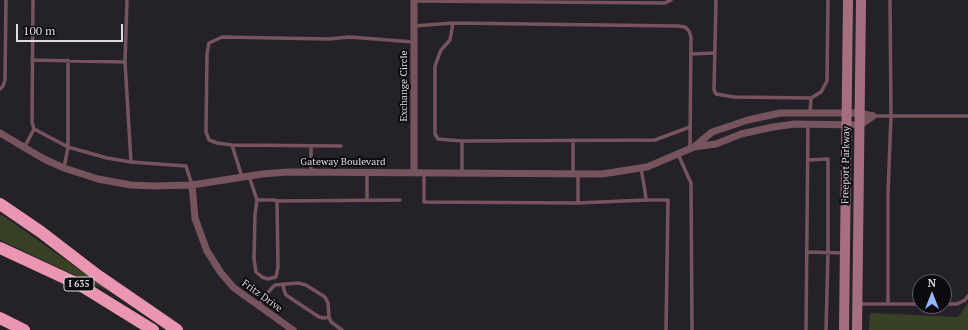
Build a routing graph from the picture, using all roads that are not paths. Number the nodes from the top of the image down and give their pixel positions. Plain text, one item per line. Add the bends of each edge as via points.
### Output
1 (6, 0) edge
2 (33, 0) edge
3 (127, 0) edge
4 (414, 0) edge
5 (671, 0) edge
6 (716, 0) edge
7 (828, 0) edge
8 (848, 0) edge
9 (861, 0) edge
10 (890, 0) edge
11 (440, 1) edge
12 (453, 23) junction
13 (414, 26) junction
14 (414, 42) junction
15 (715, 53) junction
16 (691, 54) junction
17 (32, 60) junction
18 (68, 60) junction
19 (125, 62) junction
20 (0, 89) edge
21 (811, 98) junction
22 (810, 112) junction
23 (847, 112) junction
24 (860, 113) junction
25 (873, 116) junction
26 (891, 116) junction
27 (968, 116) edge
28 (808, 124) junction
29 (846, 125) junction
30 (860, 125) junction
31 (690, 127) junction
32 (34, 129) junction
33 (0, 133) edge
34 (573, 140) junction
35 (462, 141) junction
36 (232, 145) junction
37 (68, 146) junction
38 (311, 146) junction
39 (341, 146) dead end
40 (24, 148) junction
41 (692, 148) junction
42 (678, 154) junction
43 (808, 160) junction
44 (131, 162) junction
45 (64, 168) junction
46 (641, 168) junction
47 (311, 172) junction
48 (367, 172) junction
49 (414, 173) junction
50 (424, 173) junction
51 (462, 173) junction
52 (575, 174) junction
53 (245, 177) junction
54 (192, 185) junction
55 (257, 200) junction
56 (367, 200) junction
57 (400, 200) dead end
58 (646, 200) junction
59 (277, 201) junction
60 (578, 203) junction
61 (0, 204) edge
62 (0, 248) edge
63 (807, 252) junction
64 (828, 252) junction
65 (845, 253) junction
66 (271, 278) junction
67 (283, 284) junction
68 (274, 287) junction
69 (968, 296) edge
70 (858, 304) junction
71 (888, 304) junction
72 (912, 304) edge
73 (952, 304) edge
74 (258, 306) junction
75 (329, 317) junction
76 (0, 318) edge
77 (24, 330) edge
78 (153, 330) edge
79 (177, 330) edge
80 (293, 330) edge
81 (342, 330) edge
82 (666, 330) edge
83 (692, 330) edge
84 (806, 330) edge
85 (826, 330) edge
86 (844, 330) edge
87 (857, 330) edge

1 - 20 lane via 5,80
2 - 17 lane
3 - 19 lane
4 - 11 lane
4 - 13 street, Exchange Circle
5 - 11 lane via 665,3
6 - 15 lane
7 - 21 lane via 827,81 821,92
8 - 23 main road, Freeport Parkway
9 - 24 main road, Freeport Parkway
10 - 26 lane
12 - 13 lane
12 - 16 lane via 678,26 689,31
12 - 35 lane via 450,40 441,50 435,66 434,134 438,139
13 - 14 street, Exchange Circle
14 - 36 lane via 222,36 215,39 209,43 207,54 206,132 212,142
14 - 49 street, Exchange Circle
15 - 16 lane
15 - 21 lane via 716,94 734,97
16 - 31 lane
17 - 18 lane
17 - 32 lane
18 - 19 lane
18 - 37 lane
19 - 44 lane
21 - 22 lane
22 - 23 street, Gateway Boulevard
22 - 41 street, Gateway Boulevard via 780,113 748,120 712,132
23 - 24 street, Gateway Boulevard
23 - 29 main road, Freeport Parkway
24 - 25 street, Gateway Boulevard
24 - 30 main road, Freeport Parkway
25 - 26 lane
25 - 30 street
26 - 27 lane
26 - 71 lane
28 - 29 street, Gateway Boulevard
28 - 41 street, Gateway Boulevard via 773,127 741,134 716,144
28 - 43 lane
29 - 30 street, Gateway Boulevard
29 - 65 main road, Freeport Parkway
30 - 70 main road, Freeport Parkway
31 - 34 lane via 655,140
31 - 41 lane
32 - 37 lane
32 - 40 lane
33 - 40 street, Gateway Boulevard
34 - 35 lane
34 - 52 lane
35 - 51 lane
36 - 38 lane
36 - 53 lane
37 - 44 lane via 107,158
37 - 45 lane
38 - 39 lane
38 - 47 lane
40 - 45 street, Gateway Boulevard
41 - 42 street, Gateway Boulevard
42 - 46 street, Gateway Boulevard
42 - 83 lane via 691,183
43 - 63 lane
43 - 64 lane via 828,159
44 - 54 lane via 186,166
45 - 54 street, Gateway Boulevard via 98,179 131,184
46 - 52 street, Gateway Boulevard via 602,174
46 - 58 lane
47 - 48 street, Gateway Boulevard
47 - 53 street, Gateway Boulevard
48 - 49 street, Gateway Boulevard
48 - 56 lane
49 - 50 street, Gateway Boulevard
50 - 51 street, Gateway Boulevard
50 - 60 lane via 424,202
51 - 52 street, Gateway Boulevard
52 - 60 lane
53 - 54 street, Gateway Boulevard
53 - 55 lane
54 - 74 street, Fritz Drive via 195,218 207,251 234,288
55 - 59 lane
55 - 66 lane via 254,259 256,272 262,278
56 - 57 lane
56 - 59 lane
58 - 60 lane
58 - 82 lane via 668,200
59 - 66 lane via 278,267 276,277
61 - 79 highway
62 - 78 highway, I 635 via 80,285
63 - 64 lane
63 - 84 lane
64 - 65 lane
64 - 85 lane
65 - 86 main road, Freeport Parkway
66 - 68 lane
67 - 68 lane
67 - 75 lane via 286,295 319,317
67 - 75 lane via 306,285 325,297
68 - 74 lane
69 - 73 lane via 957,304
70 - 71 lane
70 - 87 main road, Freeport Parkway
71 - 72 lane
74 - 80 street, Fritz Drive
75 - 81 lane via 331,322
76 - 77 highway

